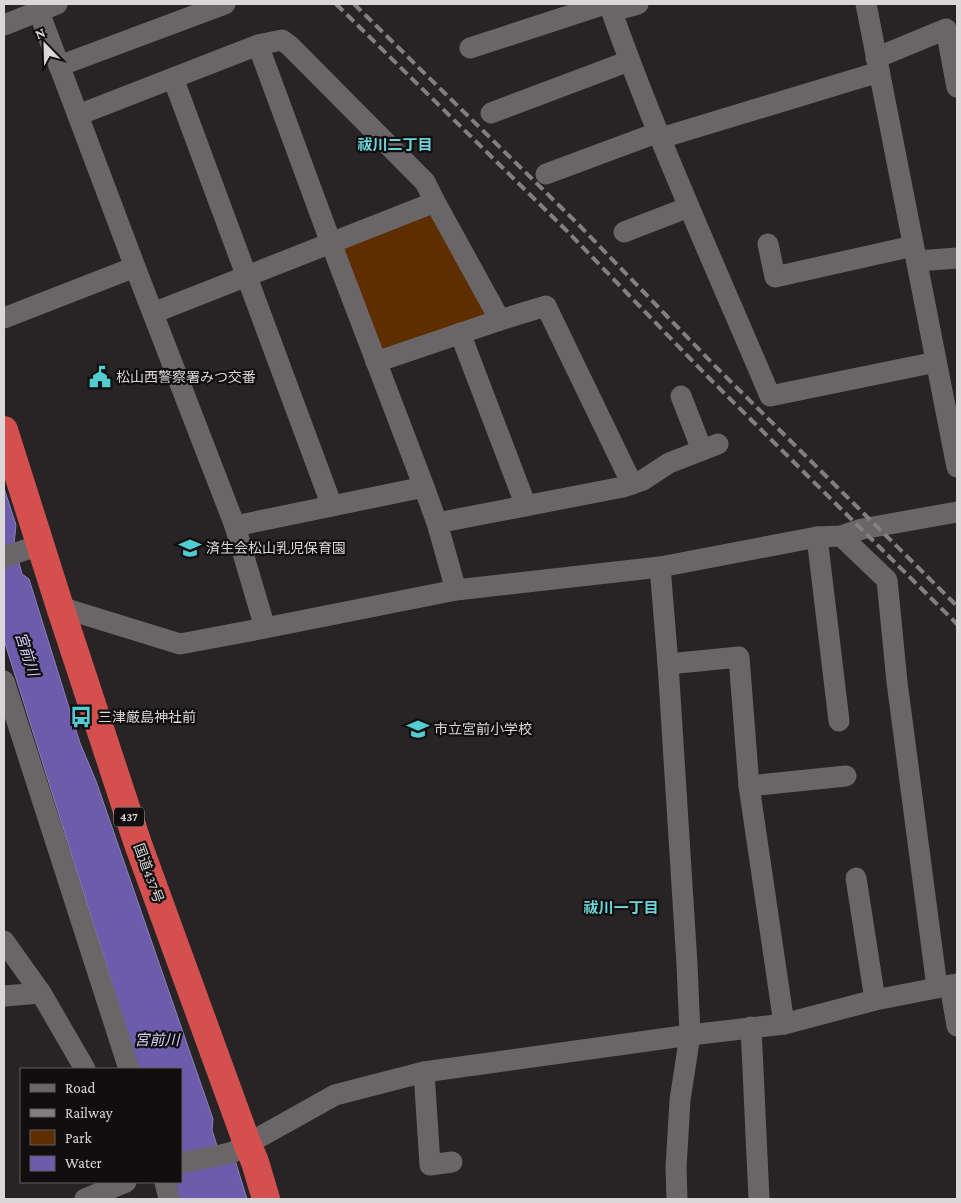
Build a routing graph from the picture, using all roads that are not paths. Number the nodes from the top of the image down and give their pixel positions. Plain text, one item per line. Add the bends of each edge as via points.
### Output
1 (224, 4) edge
2 (638, 4) edge
3 (866, 4) edge
4 (44, 6) edge
5 (609, 6) edge
6 (4, 25) edge
7 (258, 45) junction
8 (470, 48) dead end
9 (629, 60) junction
10 (877, 65) junction
11 (59, 66) junction
12 (174, 78) junction
13 (957, 87) edge
14 (491, 113) dead end
15 (78, 115) junction
16 (660, 135) junction
17 (546, 174) dead end
18 (435, 202) junction
19 (689, 207) junction
20 (624, 232) dead end
21 (331, 243) junction
22 (768, 244) dead end
23 (915, 253) junction
24 (957, 258) edge
25 (135, 267) junction
26 (248, 276) junction
27 (153, 313) junction
28 (4, 318) edge
29 (500, 320) junction
30 (460, 333) junction
31 (376, 362) junction
32 (944, 377) edge
33 (681, 396) dead end
34 (4, 430) edge
35 (957, 467) edge
36 (632, 484) junction
37 (424, 487) junction
38 (332, 506) junction
39 (526, 506) junction
40 (957, 512) edge
41 (437, 523) junction
42 (235, 526) junction
43 (841, 536) junction
44 (817, 537) junction
45 (32, 547) junction
46 (4, 557) edge
47 (660, 567) junction
48 (456, 590) junction
49 (60, 607) junction
50 (265, 628) junction
51 (668, 664) junction
52 (4, 681) edge
53 (839, 721) dead end
54 (846, 776) dead end
55 (749, 786) junction
56 (856, 878) dead end
57 (4, 941) edge
58 (948, 985) edge
59 (41, 993) junction
60 (4, 996) edge
61 (875, 1000) junction
62 (784, 1024) junction
63 (957, 1026) edge
64 (751, 1027) junction
65 (690, 1035) junction
66 (84, 1068) edge
67 (129, 1068) edge
68 (424, 1072) junction
69 (240, 1147) junction
70 (452, 1162) dead end
71 (182, 1163) edge
72 (124, 1183) edge
73 (165, 1183) edge
74 (85, 1199) edge
75 (169, 1199) edge
76 (266, 1199) edge
77 (677, 1199) edge
78 (759, 1199) edge

1 - 11 street
2 - 5 street
3 - 10 street
4 - 6 street
4 - 11 street
5 - 8 street
5 - 9 street
7 - 12 street
7 - 18 street via 282,40 290,46 425,182
7 - 21 street
9 - 14 street
9 - 16 street
10 - 13 street via 946,30
10 - 16 street
10 - 23 street
11 - 15 street
12 - 15 street
12 - 26 street
15 - 25 street
16 - 17 street
16 - 19 street
18 - 21 street
18 - 29 street
19 - 20 street
19 - 32 street via 770,396
21 - 26 street
21 - 31 street
22 - 23 street via 775,276
23 - 24 street
23 - 32 street
25 - 27 street
25 - 28 street
26 - 27 street
26 - 38 street
27 - 42 street
29 - 30 street
29 - 36 street via 546,306
30 - 31 street
30 - 39 street
31 - 37 street
32 - 35 street
33 - 36 street via 710,447 669,463
34 - 45 highway, 国道437号 / 437
36 - 39 street
37 - 38 street
37 - 41 street
38 - 42 street
39 - 41 street
40 - 43 street via 862,529
41 - 48 street
42 - 50 street
43 - 44 street
43 - 58 street via 887,580 897,682
44 - 47 street
44 - 53 street
45 - 46 street
45 - 49 highway, 国道437号 / 437
47 - 48 street
47 - 51 street
48 - 50 street
49 - 50 street via 180,644
49 - 69 highway, 国道437号 / 437
51 - 55 street via 739,658
51 - 65 street
52 - 67 street
54 - 55 street
55 - 62 street
56 - 61 street
57 - 59 street
58 - 61 street
58 - 63 street
59 - 60 street
59 - 66 street
61 - 62 street
62 - 64 street
64 - 65 street
64 - 78 street
65 - 68 street
65 - 77 street via 680,1100
68 - 69 street via 335,1095
68 - 70 street via 430,1165
69 - 71 street via 220,1156
69 - 76 highway, 国道437号 / 437 via 255,1162
72 - 74 street
73 - 75 street

